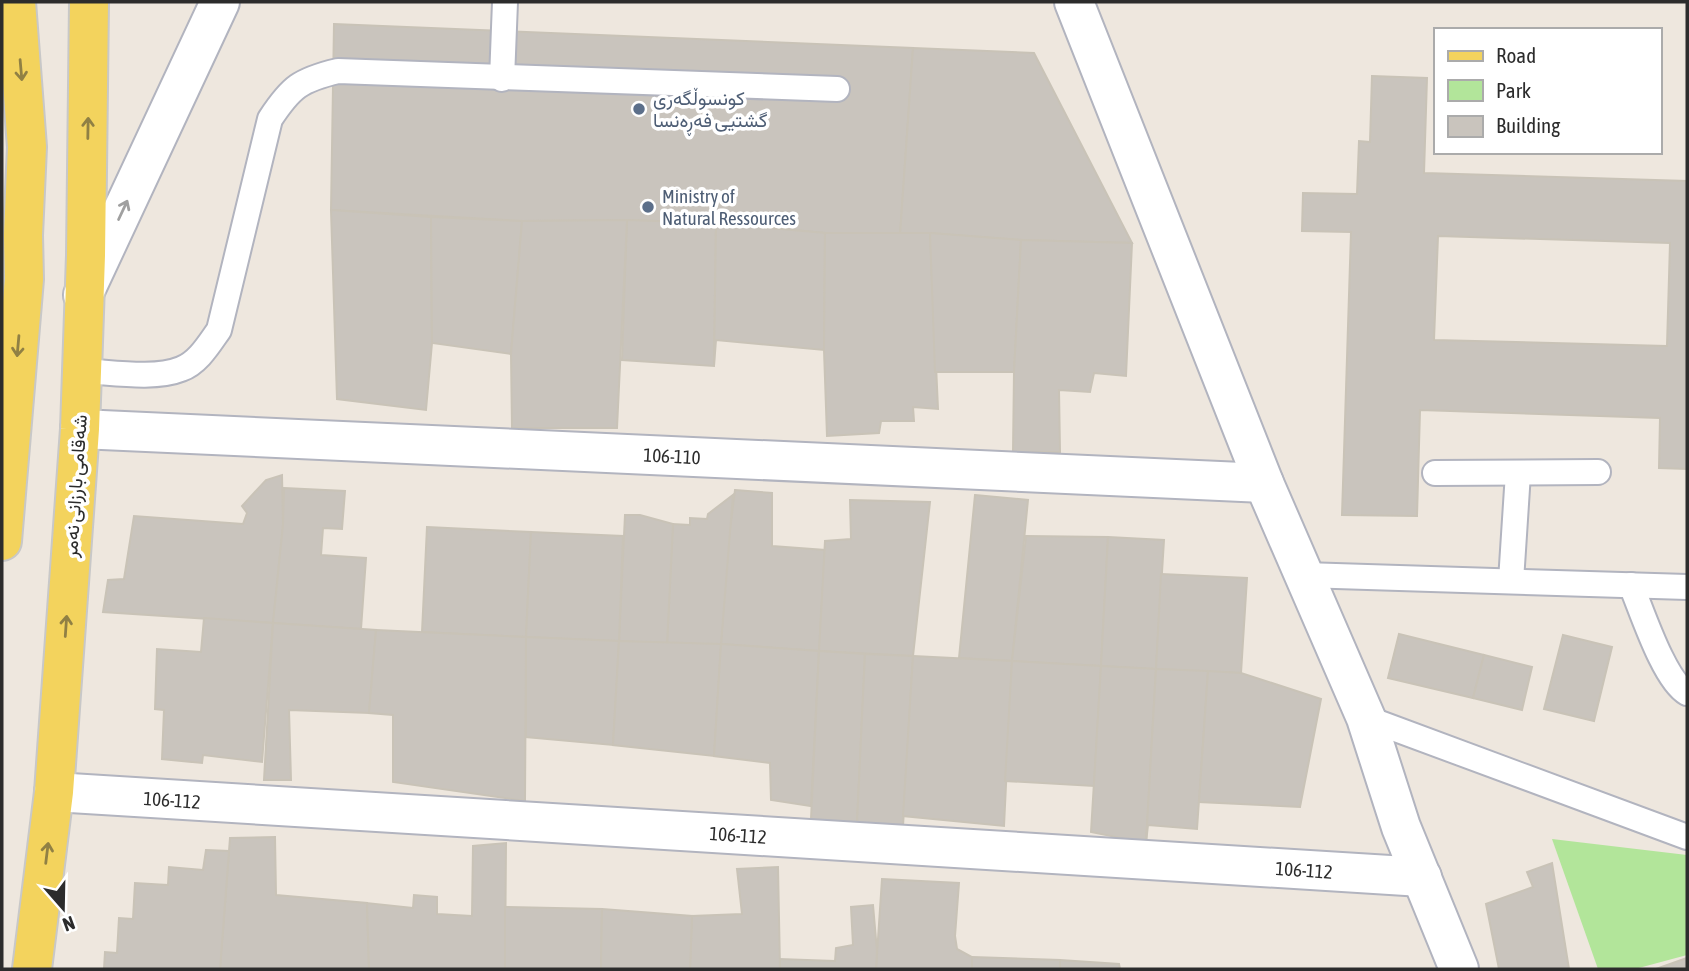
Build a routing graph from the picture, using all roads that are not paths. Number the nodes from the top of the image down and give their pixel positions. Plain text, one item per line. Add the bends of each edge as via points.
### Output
1 (16, 2) edge
2 (89, 2) edge
3 (220, 2) edge
4 (505, 2) edge
5 (1074, 2) edge
6 (502, 79) junction
7 (837, 89) dead end
8 (13, 294) edge
9 (83, 295) junction
10 (81, 370) junction
11 (80, 429) junction
12 (1598, 472) dead end
13 (1435, 473) dead end
14 (1518, 473) junction
15 (1264, 483) junction
16 (2, 541) edge
17 (1304, 575) junction
18 (1511, 581) junction
19 (1631, 585) junction
20 (1687, 587) edge
21 (1687, 693) edge
22 (1366, 719) junction
23 (54, 792) junction
24 (1687, 836) edge
25 (1422, 877) junction
26 (32, 969) edge
27 (1459, 969) edge

1 -> 8 main road via 27,147
9 -> 2 main road, شەقامی بارزانی نەمر
9 -> 3 street
4 - 6 lane
5 - 15 street
6 - 7 lane
6 - 10 lane via 338,71 313,77 288,92 270,119 219,330 204,351 183,369 158,374
8 -> 16 main road
9 - 10 main road, شەقامی بارزانی نەمر
10 - 11 main road, شەقامی بارزانی نەمر
11 - 15 street, 106-110
23 -> 11 main road, شەقامی بارزانی نەمر
12 - 14 lane
13 - 14 lane
14 - 18 lane
15 - 17 street
17 - 18 lane
17 - 22 street
18 - 19 lane
19 - 20 lane
19 - 21 lane via 1659,654 1679,688
22 - 24 lane
22 - 25 street
23 - 25 street, 106-112
26 -> 23 main road, شەقامی بارزانی نەمر
25 - 27 street

